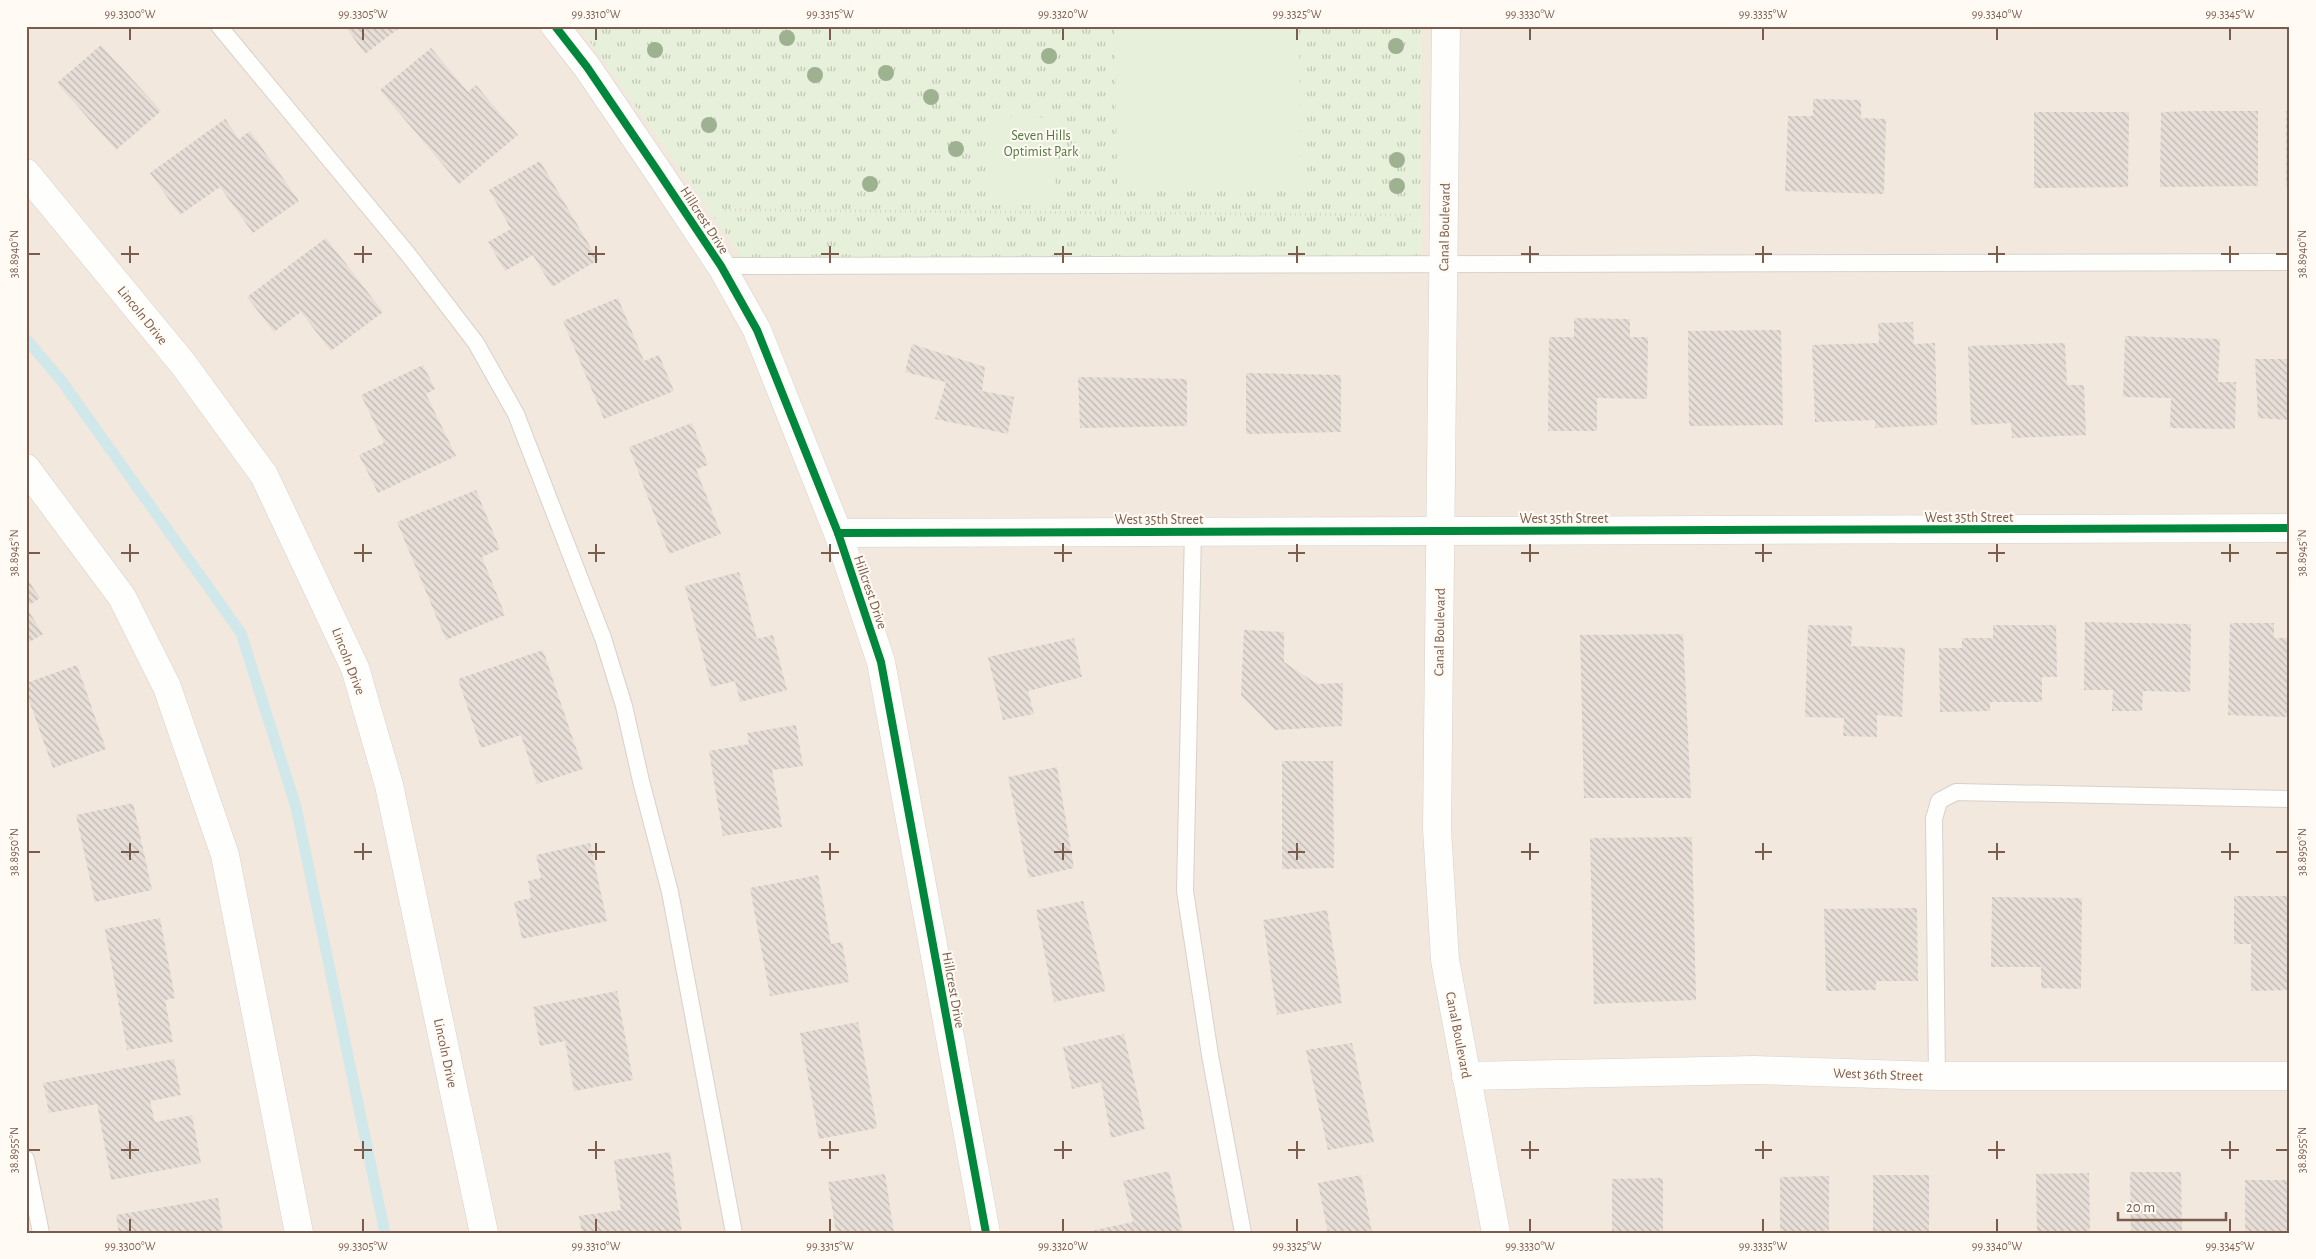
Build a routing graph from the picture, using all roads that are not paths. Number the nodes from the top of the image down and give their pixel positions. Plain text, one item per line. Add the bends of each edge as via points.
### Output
1 (219, 26) edge
2 (555, 26) edge
3 (1446, 26) edge
4 (26, 173) edge
5 (2290, 262) edge
6 (1444, 263) junction
7 (721, 266) junction
8 (26, 468) edge
9 (2290, 528) edge
10 (1441, 530) junction
11 (1193, 531) junction
12 (838, 533) junction
13 (2290, 799) edge
14 (1466, 1076) junction
15 (1937, 1076) junction
16 (2290, 1076) edge
17 (26, 1159) edge
18 (41, 1233) edge
19 (298, 1233) edge
20 (484, 1233) edge
21 (734, 1233) edge
22 (986, 1233) edge
23 (1243, 1233) edge
24 (1496, 1233) edge

1 - 21 lane via 407,253 476,343 516,414 603,638 624,706 670,892
2 - 7 street, Hillcrest Drive via 587,67
3 - 6 street, Canal Boulevard
4 - 20 street, Lincoln Drive via 184,366 264,475 355,668 389,785
5 - 6 lane
6 - 7 lane
6 - 10 street, Canal Boulevard
7 - 12 street, Hillcrest Drive via 757,330
8 - 19 street via 122,597 167,687 225,855
9 - 10 street, West 35th Street
10 - 11 street, West 35th Street
10 - 14 street, Canal Boulevard via 1437,829 1444,960
11 - 12 street, West 35th Street
11 - 23 lane via 1185,891 1210,1055
12 - 22 street, Hillcrest Drive via 881,662
13 - 15 lane via 1956,792 1939,802 1934,819
14 - 15 street, West 36th Street via 1754,1070
14 - 24 street, Canal Boulevard
15 - 16 street, West 36th Street
17 - 18 lane

